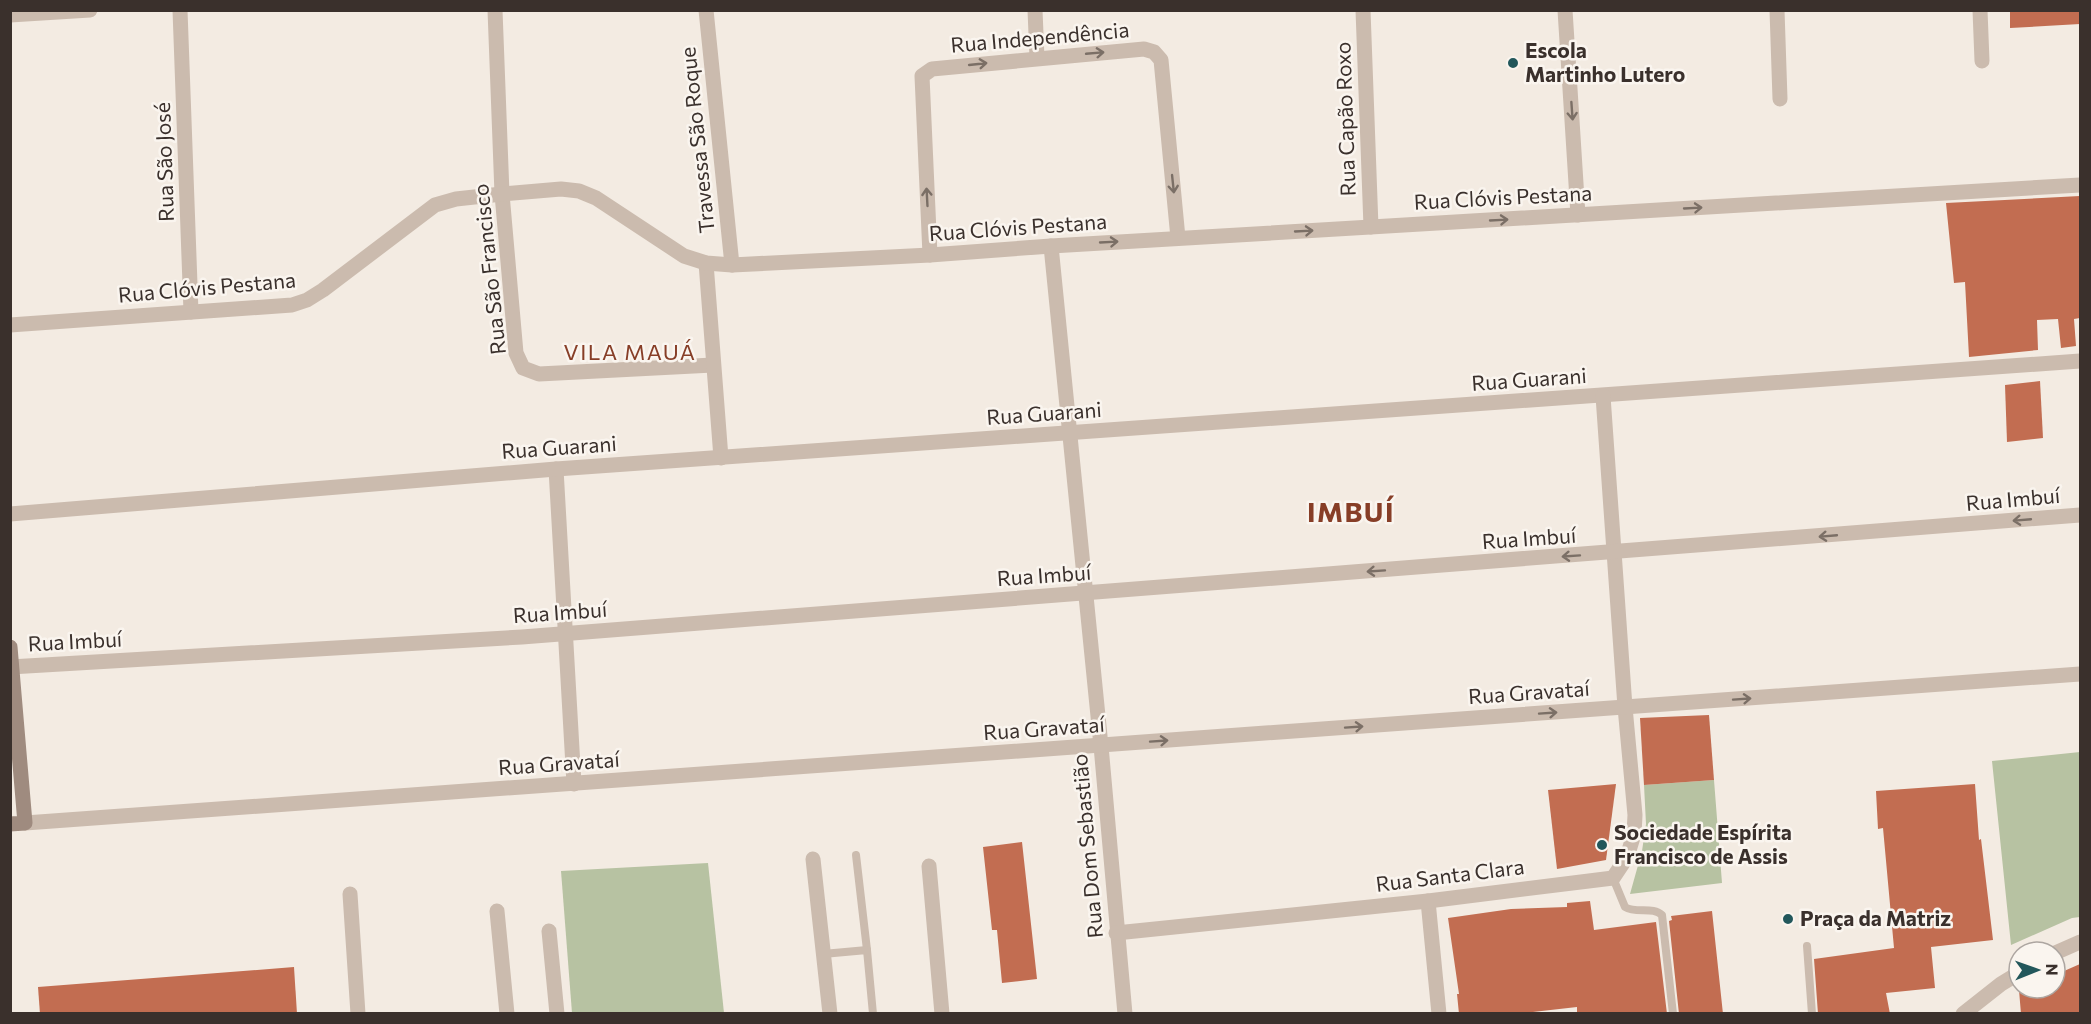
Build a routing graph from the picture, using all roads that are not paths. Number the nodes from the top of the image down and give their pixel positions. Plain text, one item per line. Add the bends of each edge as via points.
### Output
1 (90, 10) edge
2 (180, 10) edge
3 (495, 10) edge
4 (706, 10) edge
5 (1035, 10) edge
6 (1363, 10) edge
7 (1565, 10) edge
8 (1777, 10) edge
9 (1980, 10) edge
10 (10, 15) edge
11 (1037, 58) junction
12 (1982, 61) dead end
13 (1780, 99) dead end
14 (2080, 185) edge
15 (502, 194) junction
16 (1578, 215) junction
17 (1371, 227) junction
18 (1178, 238) junction
19 (1051, 246) junction
20 (930, 255) junction
21 (706, 263) junction
22 (732, 265) junction
23 (191, 312) junction
24 (10, 325) edge
25 (2080, 361) edge
26 (713, 365) junction
27 (1603, 396) junction
28 (1070, 433) junction
29 (721, 458) junction
30 (556, 469) junction
31 (10, 514) edge
32 (2080, 516) edge
33 (1614, 553) junction
34 (1086, 594) junction
35 (565, 634) junction
36 (10, 647) edge
37 (11, 667) edge
38 (2080, 674) edge
39 (1625, 707) junction
40 (1101, 746) junction
41 (574, 784) junction
42 (17, 824) edge
43 (856, 855) dead end
44 (813, 859) dead end
45 (929, 866) dead end
46 (1613, 878) junction
47 (350, 894) dead end
48 (1428, 901) junction
49 (497, 911) dead end
50 (549, 931) dead end
51 (1116, 933) junction
52 (1807, 946) dead end
53 (867, 950) junction
54 (823, 954) junction
55 (2007, 980) edge
56 (358, 1014) edge
57 (507, 1014) edge
58 (557, 1014) edge
59 (830, 1014) edge
60 (873, 1014) edge
61 (942, 1014) edge
62 (1125, 1014) edge
63 (1438, 1014) edge
64 (1673, 1014) edge
65 (1812, 1014) edge
66 (1963, 1014) edge

1 - 10 street
2 - 23 street, Rua São José
3 - 15 street, Rua São Francisco
4 - 22 street, Travessa São Roque
5 - 11 street
6 - 17 street, Rua Capão Roxo
7 -> 16 street
8 - 13 street
9 - 12 street
11 -> 18 street, Rua Independência via 1144,49 1161,60
20 -> 11 street, Rua Independência via 922,76 932,69
16 -> 14 street, Rua Clóvis Pestana
15 - 21 street, Rua Clóvis Pestana via 579,191 684,256
15 - 23 street, Rua Clóvis Pestana via 435,205 307,300 292,305
15 - 26 street, Rua São Francisco via 516,353 524,368 539,374
17 -> 16 street, Rua Clóvis Pestana
18 -> 17 street, Rua Clóvis Pestana
19 -> 18 street, Rua Clóvis Pestana
19 - 20 street, Rua Clóvis Pestana
19 - 28 street, Rua Dom Sebastião
20 - 22 street, Rua Clóvis Pestana
21 - 22 street, Rua Clóvis Pestana
21 - 26 street
23 - 24 street, Rua Clóvis Pestana
25 - 27 street, Rua Guarani
26 - 29 street
27 - 28 street, Rua Guarani
27 - 33 street
28 - 29 street, Rua Guarani
28 - 34 street, Rua Dom Sebastião
29 - 30 street, Rua Guarani
30 - 31 street, Rua Guarani
30 - 35 street
32 -> 33 street, Rua Imbuí
33 -> 34 street, Rua Imbuí
33 - 39 street
34 - 35 street, Rua Imbuí
34 - 40 street, Rua Dom Sebastião
35 - 37 street, Rua Imbuí
35 - 41 street
36 - 37 main road
37 - 42 main road
39 -> 38 street, Rua Gravataí
40 -> 39 street, Rua Gravataí
39 - 46 street via 1634,834 1627,857
40 - 41 street, Rua Gravataí
40 - 51 street, Rua Dom Sebastião
41 - 42 street, Rua Gravataí
43 - 53 lane
44 - 54 street
45 - 61 street
46 - 48 street, Rua Santa Clara
46 - 64 lane via 1625,907 1632,911 1656,910 1662,915
47 - 56 street
48 - 51 street, Rua Santa Clara
48 - 63 street
49 - 57 street
50 - 58 street
51 - 62 street, Rua Dom Sebastião
52 - 65 lane
53 - 54 lane
53 - 60 lane
54 - 59 street
55 - 66 street

